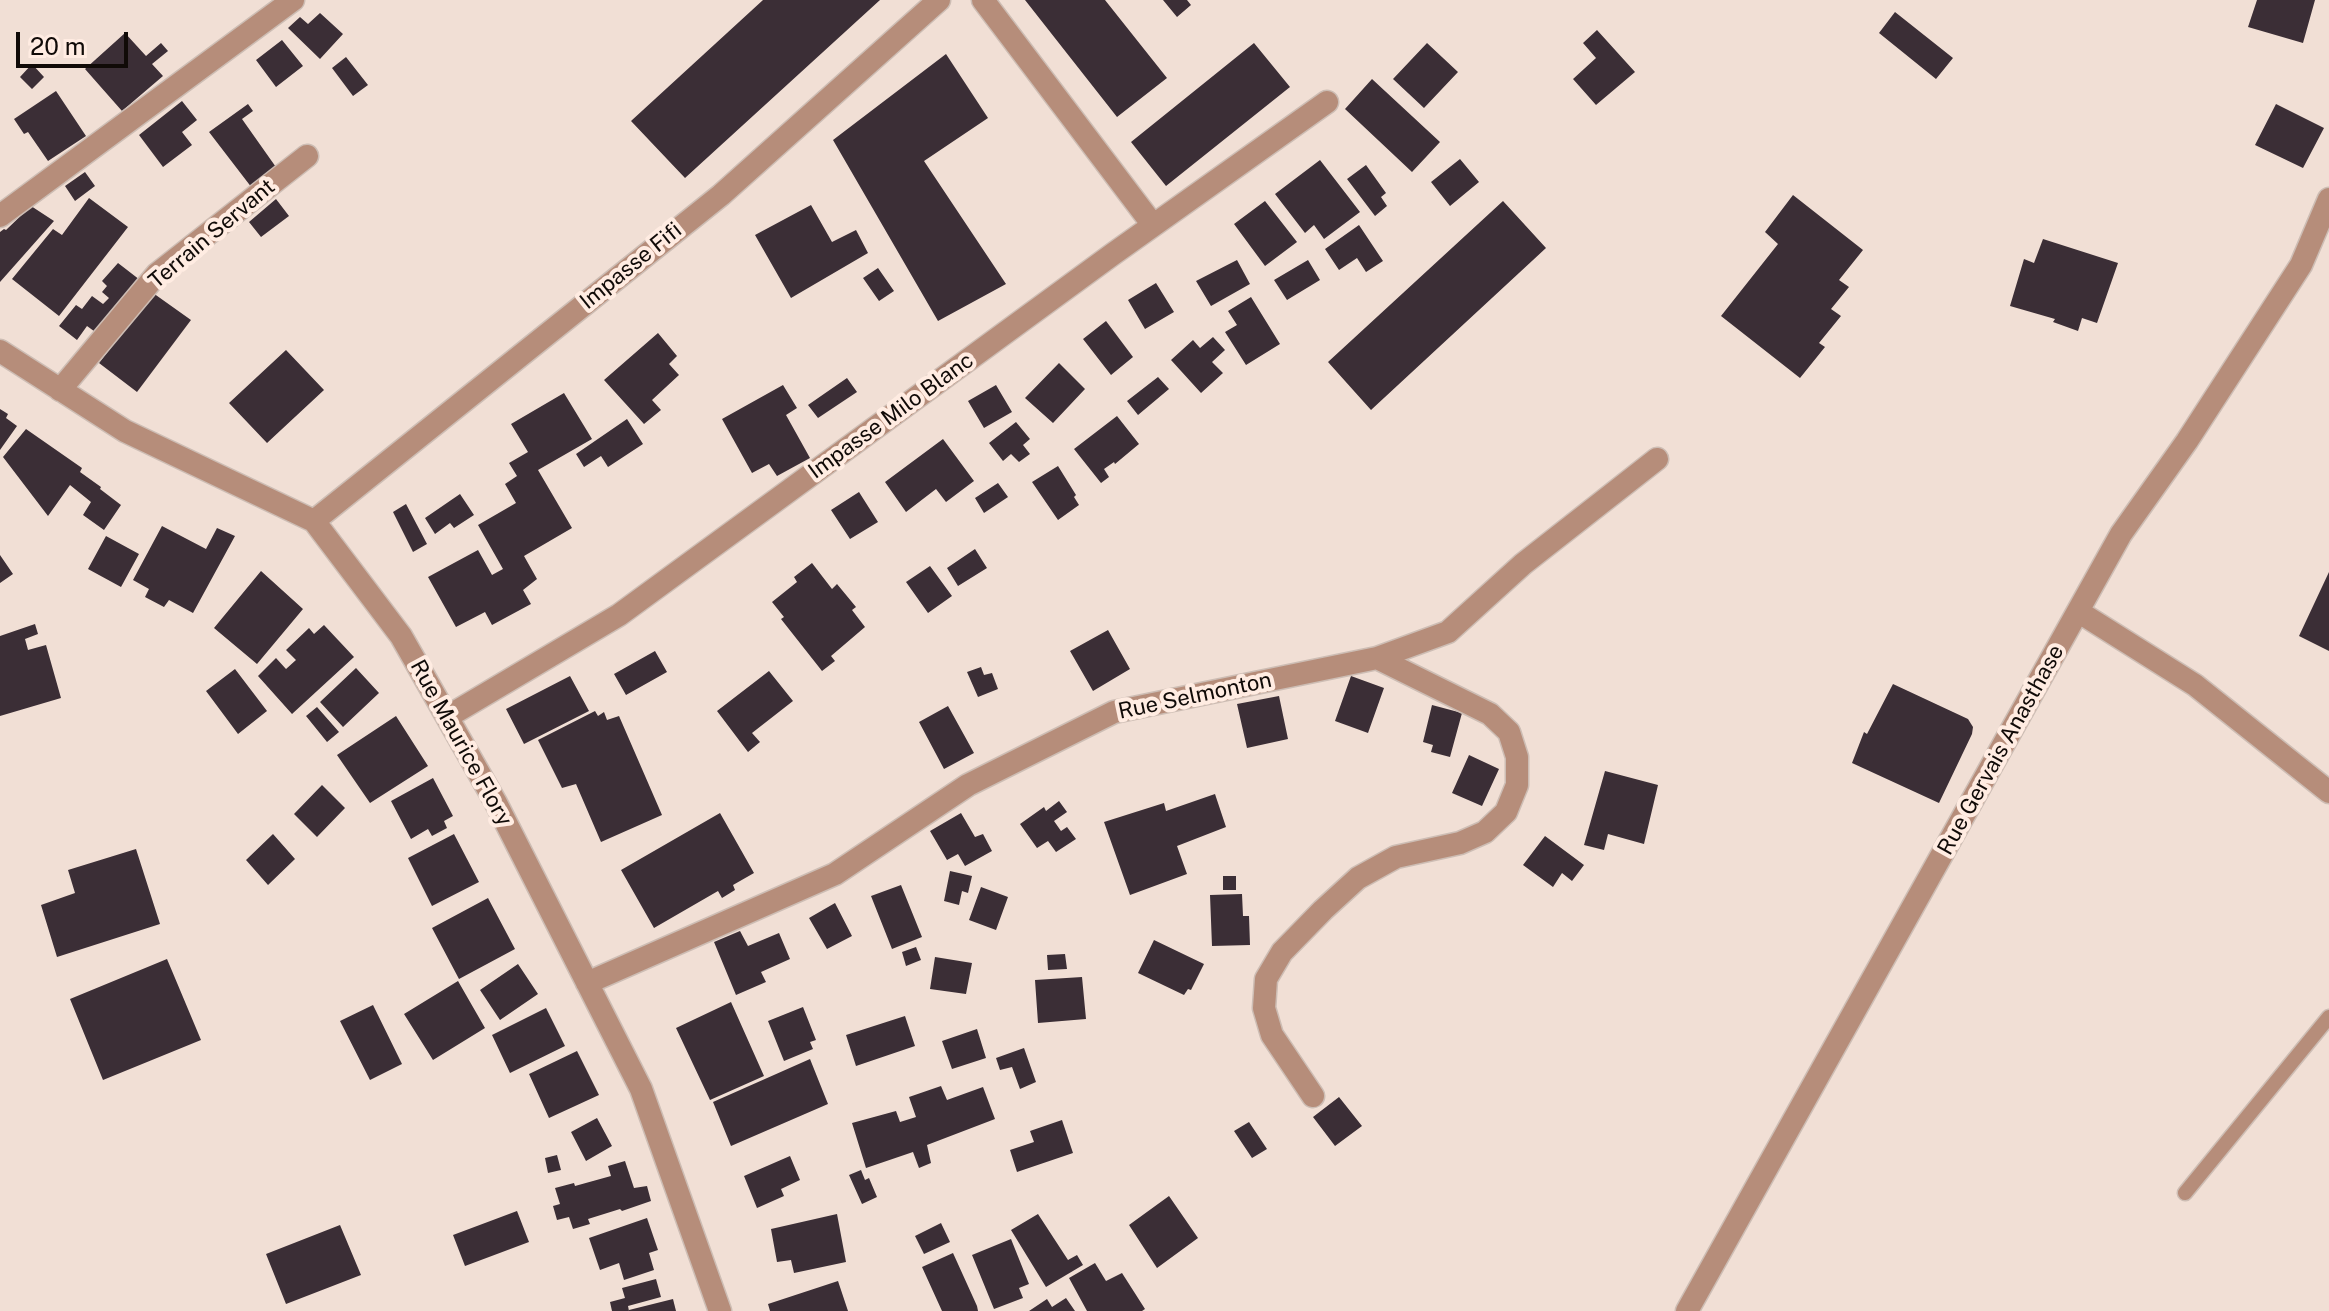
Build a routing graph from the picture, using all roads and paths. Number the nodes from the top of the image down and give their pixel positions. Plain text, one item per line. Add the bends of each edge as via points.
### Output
1 (293, 0) edge
2 (939, 0) edge
3 (983, 0) edge
4 (1327, 102) dead end
5 (307, 156) dead end
6 (2329, 199) edge
7 (0, 216) edge
8 (1153, 225) junction
9 (0, 351) edge
10 (60, 390) junction
11 (1657, 459) dead end
12 (314, 521) junction
13 (2079, 612) junction
14 (1377, 658) junction
15 (447, 717) junction
16 (2329, 792) edge
17 (587, 983) junction
18 (2329, 1017) edge
19 (1313, 1096) dead end
20 (2185, 1193) dead end
21 (720, 1311) edge
22 (1687, 1311) edge

1 - 7 street
2 - 12 street, Impasse Fifi via 721,195
3 - 8 street
4 - 8 street, Impasse Milo Blanc
5 - 10 street, Terrain Servant via 157,274
6 - 13 street, Rue Gervais Anasthase via 2301,265 2121,534
8 - 15 street, Impasse Milo Blanc via 619,615
9 - 10 street, Rue Maurice Flory
10 - 12 street, Rue Maurice Flory via 125,431
11 - 14 street, Rue Selmonton via 1523,564 1448,632
12 - 15 street, Rue Maurice Flory via 401,636
13 - 16 street via 2195,685
13 - 22 street, Rue Gervais Anasthase
14 - 17 street, Rue Selmonton via 1114,712 968,785 835,874
14 - 19 street via 1490,714 1509,732 1517,757 1517,785 1506,812 1485,832 1396,857 1358,878 1282,952 1266,979 1264,1008 1272,1035
15 - 17 street, Rue Maurice Flory
17 - 21 street, Rue Maurice Flory via 641,1089
18 - 20 lane

